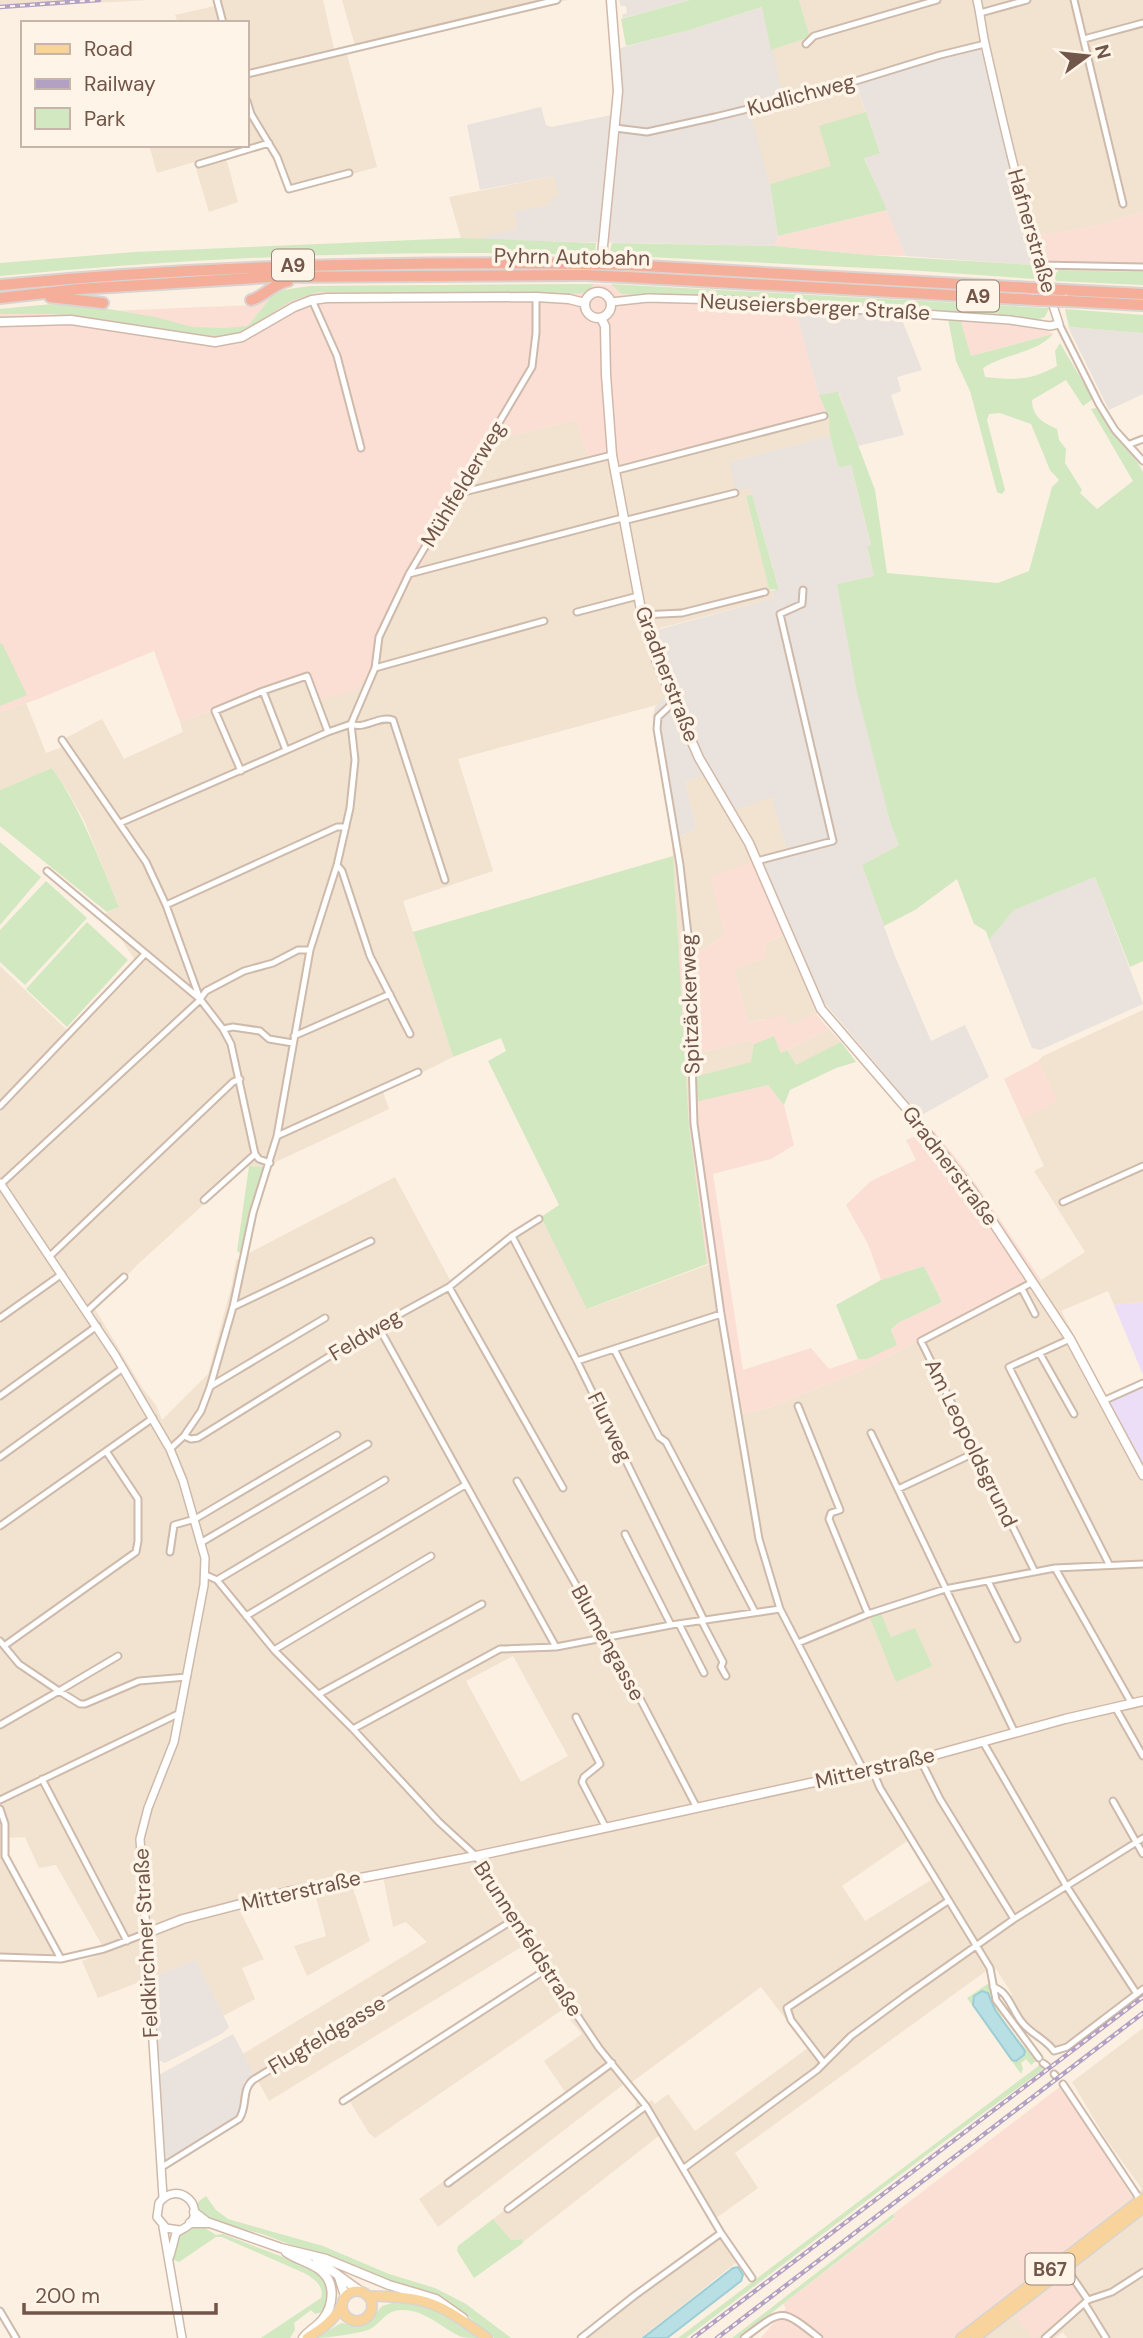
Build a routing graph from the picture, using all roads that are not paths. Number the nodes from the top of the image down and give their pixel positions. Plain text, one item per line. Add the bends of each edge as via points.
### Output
1 (217, 0) edge
2 (556, 0) edge
3 (611, 0) edge
4 (936, 0) edge
5 (977, 0) edge
6 (1027, 0) edge
7 (1074, 0) edge
8 (980, 13) junction
9 (222, 21) edge
10 (1143, 23) edge
11 (1084, 39) junction
12 (806, 44) dead end
13 (985, 44) junction
14 (248, 74) edge
15 (248, 104) edge
16 (615, 128) junction
17 (268, 143) junction
18 (199, 164) dead end
19 (349, 173) dead end
20 (1123, 204) dead end
21 (602, 256) dead end
22 (1040, 265) junction
23 (1143, 267) edge
24 (586, 270) junction
25 (308, 277) junction
26 (0, 285) edge
27 (1143, 294) edge
28 (34, 295) junction
29 (536, 297) junction
30 (0, 298) edge
31 (251, 300) dead end
32 (312, 300) junction
33 (611, 302) junction
34 (103, 303) dead end
35 (585, 303) junction
36 (1143, 305) edge
37 (601, 318) junction
38 (0, 321) edge
39 (1059, 324) junction
40 (824, 416) dead end
41 (1143, 439) edge
42 (1130, 444) junction
43 (360, 448) dead end
44 (612, 455) junction
45 (1143, 461) edge
46 (614, 471) junction
47 (735, 493) dead end
48 (456, 494) junction
49 (623, 519) junction
50 (409, 574) junction
51 (803, 590) dead end
52 (765, 592) dead end
53 (638, 596) junction
54 (577, 612) dead end
55 (642, 615) junction
56 (544, 621) dead end
57 (375, 668) junction
58 (263, 691) junction
59 (674, 702) junction
60 (351, 724) junction
61 (328, 732) junction
62 (62, 740) dead end
63 (286, 750) junction
64 (241, 771) junction
65 (120, 823) junction
66 (346, 827) junction
67 (757, 861) junction
68 (337, 865) junction
69 (47, 872) dead end
70 (445, 880) dead end
71 (166, 905) junction
72 (310, 950) junction
73 (145, 954) junction
74 (390, 994) junction
75 (200, 1000) junction
76 (223, 1029) junction
77 (410, 1034) dead end
78 (294, 1039) junction
79 (418, 1072) dead end
80 (240, 1079) junction
81 (0, 1106) edge
82 (277, 1136) junction
83 (255, 1154) junction
84 (270, 1163) junction
85 (1143, 1166) edge
86 (1, 1185) edge
87 (204, 1200) dead end
88 (1063, 1202) dead end
89 (539, 1219) dead end
90 (512, 1236) junction
91 (371, 1241) dead end
92 (50, 1255) junction
93 (62, 1274) junction
94 (124, 1277) dead end
95 (1033, 1282) junction
96 (449, 1287) junction
97 (1022, 1289) junction
98 (233, 1307) junction
99 (87, 1311) junction
100 (721, 1314) junction
101 (1035, 1314) dead end
102 (0, 1318) edge
103 (325, 1318) dead end
104 (97, 1326) junction
105 (378, 1326) junction
106 (1070, 1339) junction
107 (614, 1349) junction
108 (1040, 1354) junction
109 (577, 1361) junction
110 (123, 1368) junction
111 (1143, 1383) edge
112 (210, 1387) junction
113 (0, 1395) edge
114 (1103, 1401) junction
115 (798, 1406) dead end
116 (1074, 1414) dead end
117 (153, 1418) junction
118 (871, 1433) dead end
119 (337, 1435) dead end
120 (184, 1436) junction
121 (368, 1444) dead end
122 (170, 1449) junction
123 (106, 1451) junction
124 (0, 1457) edge
125 (968, 1457) dead end
126 (1143, 1475) edge
127 (385, 1480) dead end
128 (517, 1481) dead end
129 (464, 1485) junction
130 (563, 1488) dead end
131 (898, 1489) junction
132 (195, 1519) junction
133 (0, 1526) edge
134 (625, 1534) dead end
135 (202, 1542) junction
136 (170, 1552) dead end
137 (431, 1556) dead end
138 (1110, 1564) junction
139 (1143, 1564) edge
140 (1055, 1568) junction
141 (1035, 1572) junction
142 (206, 1575) junction
143 (217, 1580) junction
144 (988, 1581) junction
145 (945, 1589) junction
146 (482, 1604) dead end
147 (780, 1609) junction
148 (755, 1612) junction
149 (868, 1615) junction
150 (246, 1616) junction
151 (703, 1620) junction
152 (679, 1624) junction
153 (671, 1625) junction
154 (606, 1637) junction
155 (1017, 1639) dead end
156 (798, 1643) junction
157 (2, 1644) edge
158 (556, 1647) junction
159 (274, 1650) junction
160 (118, 1656) dead end
161 (704, 1673) dead end
162 (726, 1676) dead end
163 (187, 1677) junction
164 (59, 1691) junction
165 (318, 1694) junction
166 (1143, 1701) edge
167 (1132, 1704) junction
168 (1115, 1707) junction
169 (180, 1713) junction
170 (576, 1717) dead end
171 (0, 1725) edge
172 (354, 1729) junction
173 (1015, 1733) junction
174 (983, 1742) junction
175 (1143, 1756) edge
176 (920, 1759) junction
177 (868, 1770) junction
178 (43, 1779) junction
179 (0, 1800) edge
180 (1113, 1801) dead end
181 (695, 1806) junction
182 (0, 1809) edge
183 (606, 1828) junction
184 (1143, 1838) edge
185 (1136, 1843) junction
186 (1143, 1854) edge
187 (476, 1856) junction
188 (1067, 1887) junction
189 (948, 1901) junction
190 (515, 1919) junction
191 (1014, 1919) junction
192 (147, 1933) junction
193 (127, 1941) junction
194 (975, 1946) junction
195 (0, 1957) edge
196 (61, 1959) junction
197 (547, 1969) junction
198 (993, 1987) junction
199 (1143, 1989) edge
200 (1137, 1994) junction
201 (823, 2062) junction
202 (1043, 2062) dead end
203 (612, 2063) junction
204 (1063, 2084) dead end
205 (342, 2101) dead end
206 (646, 2106) junction
207 (162, 2166) junction
208 (684, 2168) junction
209 (448, 2183) dead end
210 (175, 2193) junction
211 (163, 2197) junction
212 (1142, 2202) edge
213 (508, 2209) dead end
214 (194, 2212) junction
215 (190, 2223) junction
216 (210, 2223) junction
217 (163, 2226) junction
218 (179, 2230) junction
219 (721, 2233) junction
220 (281, 2248) junction
221 (308, 2255) junction
222 (170, 2256) junction
223 (1066, 2268) junction
224 (1143, 2272) edge
225 (338, 2274) junction
226 (752, 2278) dead end
227 (365, 2293) junction
228 (401, 2297) junction
229 (344, 2301) junction
230 (1087, 2302) junction
231 (372, 2309) junction
232 (1, 2314) edge
233 (349, 2319) junction
234 (478, 2332) junction
235 (307, 2337) edge
236 (16, 2338) edge
237 (182, 2338) edge
238 (487, 2338) edge
239 (581, 2338) edge
240 (744, 2338) edge
241 (819, 2338) edge
242 (961, 2338) edge
243 (975, 2338) edge
244 (1045, 2338) edge
245 (1106, 2338) edge

1 - 9 street
2 - 14 street
3 - 16 main road via 618,92
4 - 12 street via 814,36
5 - 8 street, Hafnerstraße
6 - 8 street
7 - 11 street
8 - 13 street, Hafnerstraße
10 - 11 street
11 - 20 street
13 - 16 street, Kudlichweg via 833,89 715,117 647,132
13 - 22 street, Hafnerstraße
15 - 17 street
16 - 21 main road
17 - 18 street
17 - 19 street via 289,189
22 - 23 street
22 - 39 street, Hafnerstraße
24 - 25 highway, Pyhrn Autobahn / A9
24 - 26 highway, Pyhrn Autobahn / A9 via 459,262 332,263
24 - 27 highway, Pyhrn Autobahn / A9, bridge via 628,265
24 - 36 highway, Pyhrn Autobahn / A9, bridge via 626,277
25 - 28 highway, Pyhrn Autobahn / A9
25 - 31 highway via 281,283
28 - 30 highway, Pyhrn Autobahn / A9
28 - 34 highway
29 - 32 main road
29 - 35 main road
29 - 48 street, Mühlfelderweg via 532,367
32 - 38 main road via 250,334 215,342 71,320
32 - 43 street via 337,356
33 - 35 main road via 600,288
33 - 37 main road via 610,311
33 - 39 street, Neuseiersberger Straße via 724,300
35 - 37 main road via 589,315
37 - 44 main road, Gradnerstraße
39 - 42 street, Hafnerstraße via 1099,404
40 - 46 street
41 - 42 street
42 - 45 street, Hafnerstraße
44 - 46 main road, Gradnerstraße
44 - 48 street
46 - 49 main road, Gradnerstraße
47 - 49 street
48 - 50 street, Mühlfelderweg
49 - 50 street
49 - 53 main road, Gradnerstraße
50 - 57 street, Mühlfelderweg via 382,626
51 - 67 street via 802,604 780,614 833,841
52 - 55 street via 682,613
53 - 54 street, Gradnerstraße
53 - 55 main road, Gradnerstraße
55 - 59 main road, Gradnerstraße
56 - 57 street
57 - 60 street, Mühlfelderweg
58 - 61 street via 307,676
58 - 63 street
58 - 64 street via 215,711
59 - 67 main road, Gradnerstraße via 699,758
59 - 100 street, Spitzäckerweg via 658,717 657,729 688,935 694,1124
60 - 61 street
60 - 66 street via 354,779
60 - 70 street via 393,720
61 - 63 street
62 - 65 street
63 - 64 street
64 - 65 street
65 - 71 street via 139,849
66 - 68 street
66 - 71 street via 337,827
67 - 95 main road, Gradnerstraße via 823,1011 974,1192
68 - 72 street
68 - 74 street via 370,956
69 - 73 street
71 - 75 street
72 - 75 street via 298,950 273,964 244,971 206,990
72 - 78 street
73 - 75 street
73 - 81 street
74 - 77 street
74 - 78 street
75 - 76 street
75 - 86 street
76 - 78 street
76 - 80 street
78 - 82 street
79 - 82 street
80 - 83 street
80 - 92 street
82 - 84 street
83 - 84 street
83 - 87 street
84 - 98 street via 253,1213
85 - 88 street
86 - 92 street, Feldkirchner Straße
89 - 90 street, Feldweg
90 - 96 street, Feldweg
90 - 109 street, Flurweg
91 - 98 street
92 - 93 street, Feldkirchner Straße
93 - 99 street, Feldkirchner Straße
93 - 102 street
94 - 99 street
95 - 97 street, Am Leopoldsgrund
95 - 106 main road, Gradnerstraße
96 - 105 street, Feldweg
96 - 130 street
97 - 101 street
97 - 141 street, Am Leopoldsgrund via 921,1341
98 - 112 street
99 - 104 street, Feldkirchner Straße
100 - 107 street
100 - 147 street, Spitzäckerweg via 759,1539
103 - 112 street
104 - 110 street, Feldkirchner Straße
104 - 113 street
105 - 120 street, Feldweg via 198,1438
105 - 129 street
106 - 108 street
106 - 114 main road, Gradnerstraße
107 - 109 street
107 - 148 street
108 - 116 street
108 - 138 street via 1009,1367
109 - 151 street, Flurweg
110 - 117 street, Feldkirchner Straße
110 - 124 street
111 - 114 street
112 - 120 street
114 - 126 main road, Gradnerstraße
115 - 149 street via 840,1510 828,1519
117 - 122 street, Feldkirchner Straße
117 - 123 street
118 - 131 street
119 - 132 street
120 - 122 street
121 - 135 street
122 - 132 street, Feldkirchner Straße
123 - 133 street
123 - 157 street via 138,1499 136,1552
125 - 131 street
127 - 143 street
128 - 154 street, Blumengasse
129 - 150 street
129 - 158 street
131 - 145 street
132 - 135 street, Feldkirchner Straße
132 - 136 street via 174,1525
134 - 153 street
135 - 142 street, Feldkirchner Straße
137 - 159 street
138 - 139 street
138 - 140 street
140 - 141 street
140 - 167 street
141 - 144 street
142 - 143 street, Brunnenfeldstraße
142 - 163 street, Feldkirchner Straße
143 - 150 street, Brunnenfeldstraße
144 - 145 street
144 - 155 street
145 - 149 street
145 - 173 street
146 - 165 street
147 - 148 street
147 - 156 street, Spitzäckerweg
148 - 151 street
149 - 156 street
150 - 159 street, Brunnenfeldstraße
151 - 152 street
151 - 162 street, Flurweg
152 - 153 street
152 - 161 street
153 - 154 street
154 - 158 street
154 - 181 street, Blumengasse
156 - 177 street, Spitzäckerweg
157 - 164 street via 19,1664
158 - 172 street via 500,1649
159 - 165 street, Brunnenfeldstraße
160 - 164 street
163 - 164 street via 139,1681 85,1704
163 - 169 street, Feldkirchner Straße
164 - 171 street
165 - 172 street, Brunnenfeldstraße
166 - 167 main road, Mitterstraße
167 - 168 main road, Mitterstraße
168 - 173 main road, Mitterstraße
168 - 175 street
169 - 178 street
169 - 192 street, Feldkirchner Straße via 141,1830
170 - 183 street via 600,1765 582,1782
172 - 187 street, Brunnenfeldstraße
173 - 174 main road, Mitterstraße
174 - 176 main road, Mitterstraße
174 - 188 street
176 - 177 main road, Mitterstraße
176 - 191 street
177 - 181 main road, Mitterstraße
177 - 189 street, Spitzäckerweg
178 - 179 street
178 - 193 street
180 - 185 street
181 - 183 main road, Mitterstraße
182 - 196 street via 5,1856
183 - 187 main road, Mitterstraße
184 - 185 street
185 - 186 street
185 - 188 street
187 - 190 street, Brunnenfeldstraße
187 - 192 main road, Mitterstraße via 288,1892
188 - 191 street
188 - 200 street
189 - 194 street, Spitzäckerweg
189 - 201 street via 787,2008
190 - 197 street, Brunnenfeldstraße
190 - 207 street, Flugfeldgasse via 253,2080 239,2119
191 - 194 street
192 - 193 street, Mitterstraße
192 - 207 street, Feldkirchner Straße
193 - 196 street, Mitterstraße
194 - 198 street, Spitzäckerweg via 990,1968
194 - 201 street via 851,2036
195 - 196 street, Mitterstraße
197 - 203 street, Brunnenfeldstraße
197 - 205 street
198 - 200 street via 1004,1991 1024,2025 1054,2051 1068,2047
198 - 202 street, Spitzäckerweg via 1000,2007
199 - 200 street
201 - 208 street
203 - 206 street, Brunnenfeldstraße
203 - 209 street
204 - 212 street
206 - 208 street, Brunnenfeldstraße
206 - 213 street
207 - 210 street, Feldkirchner Straße
207 - 211 street, Feldkirchner Straße
208 - 219 street, Brunnenfeldstraße
210 - 211 street
210 - 214 street via 187,2197
211 - 217 street via 156,2213
212 - 223 main road, B67
212 - 242 main road, B67
214 - 215 street
214 - 216 main road
215 - 216 main road
215 - 218 street
216 - 220 main road
217 - 218 street
217 - 222 street
218 - 222 street
219 - 226 street, Brunnenfeldstraße
219 - 239 street
220 - 221 main road
220 - 235 main road via 323,2272 331,2286 329,2309
221 - 225 main road
221 - 234 main road via 443,2303
222 - 237 street
223 - 230 street
223 - 243 main road, B67
224 - 230 street
225 - 227 main road
225 - 229 main road
227 - 228 main road
227 - 229 main road via 352,2291
227 - 231 main road
228 - 231 main road
228 - 234 main road via 431,2302
229 - 233 main road
229 - 235 main road via 338,2313
230 - 244 street
230 - 245 street
231 - 233 main road via 363,2320
232 - 236 street
233 - 235 main road
234 - 238 main road
240 - 241 street via 783,2314

